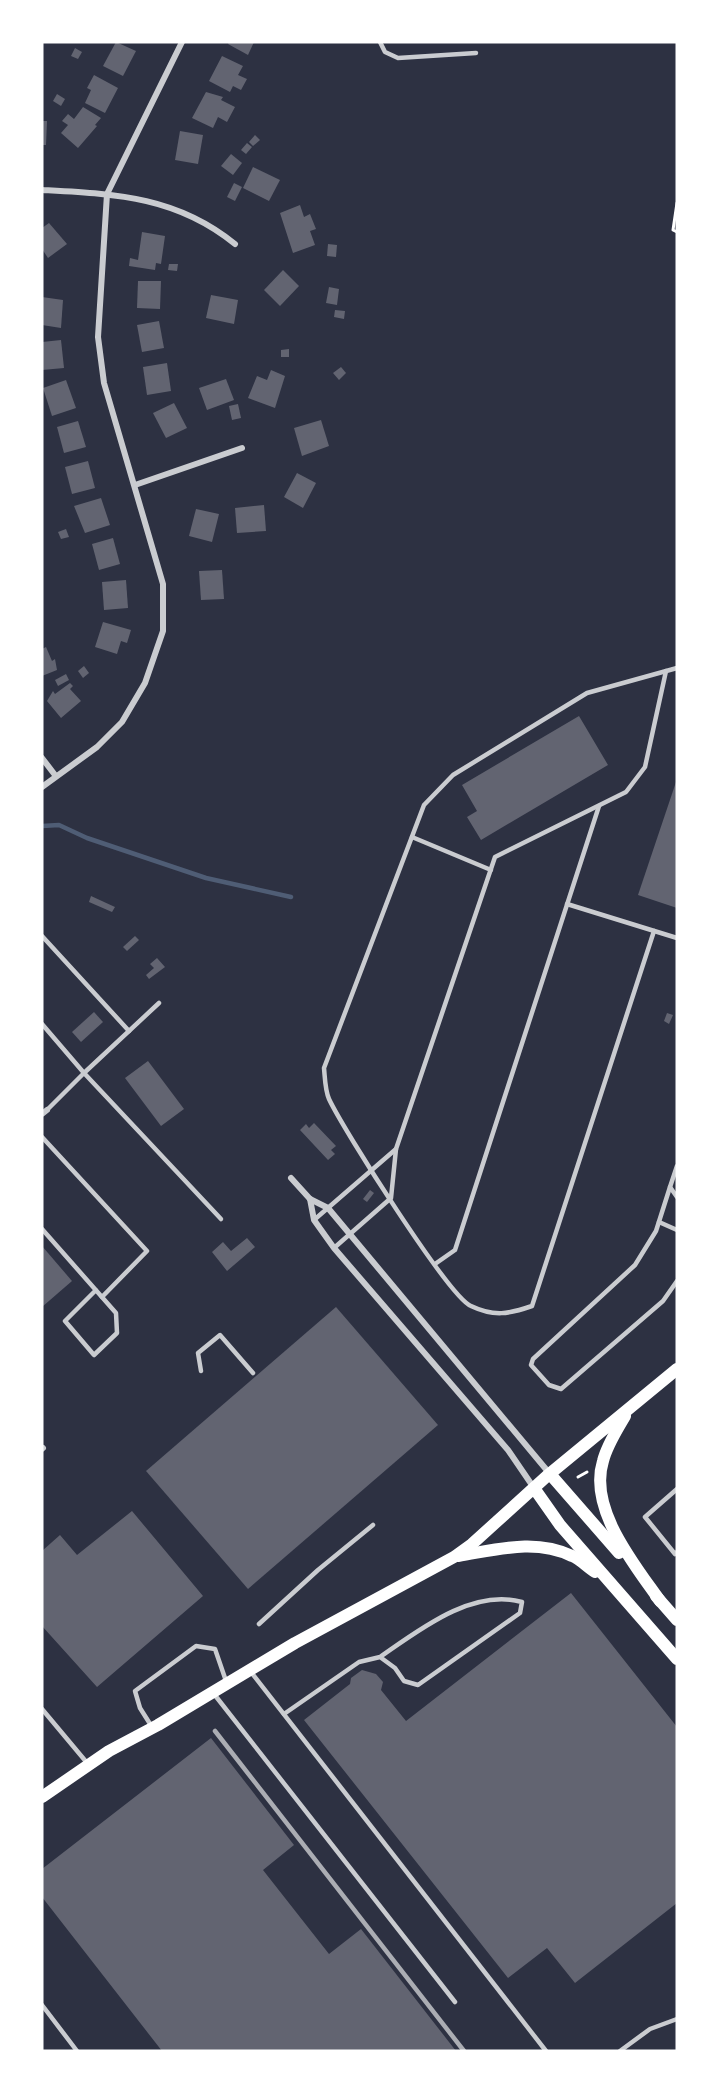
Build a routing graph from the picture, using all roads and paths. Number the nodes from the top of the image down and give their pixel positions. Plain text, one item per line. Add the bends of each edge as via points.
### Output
1 (182, 42) edge
2 (380, 42) edge
3 (476, 53) dead end
4 (42, 190) edge
5 (107, 194) junction
6 (677, 203) edge
7 (677, 232) edge
8 (235, 244) dead end
9 (242, 448) dead end
10 (135, 485) junction
11 (677, 668) edge
12 (666, 670) junction
13 (42, 758) edge
14 (56, 775) junction
15 (42, 787) edge
16 (599, 806) junction
17 (412, 837) junction
18 (491, 870) junction
19 (567, 904) junction
20 (654, 931) junction
21 (42, 936) edge
22 (677, 938) edge
23 (159, 1003) dead end
24 (42, 1024) edge
25 (129, 1031) junction
26 (84, 1073) junction
27 (44, 1112) edge
28 (42, 1137) edge
29 (396, 1149) junction
30 (677, 1166) edge
31 (371, 1169) junction
32 (291, 1178) dead end
33 (670, 1187) junction
34 (677, 1197) edge
35 (391, 1198) junction
36 (310, 1199) junction
37 (328, 1208) junction
38 (221, 1219) dead end
39 (314, 1220) junction
40 (659, 1222) junction
41 (42, 1229) edge
42 (677, 1230) edge
43 (350, 1233) junction
44 (334, 1248) junction
45 (435, 1264) junction
46 (677, 1281) edge
47 (96, 1290) junction
48 (102, 1297) junction
49 (677, 1369) edge
50 (201, 1371) dead end
51 (253, 1373) dead end
52 (629, 1410) junction
53 (550, 1474) junction
54 (534, 1488) junction
55 (677, 1489) edge
56 (373, 1525) dead end
57 (677, 1552) edge
58 (454, 1557) junction
59 (613, 1585) junction
60 (660, 1602) junction
61 (677, 1620) edge
62 (259, 1624) dead end
63 (380, 1657) junction
64 (677, 1659) edge
65 (250, 1670) junction
66 (226, 1684) junction
67 (212, 1692) junction
68 (42, 1709) edge
69 (284, 1714) junction
70 (153, 1728) junction
71 (88, 1764) junction
72 (42, 1797) edge
73 (455, 2002) dead end
74 (42, 2005) edge
75 (677, 2019) edge
76 (77, 2051) edge
77 (546, 2051) edge
78 (620, 2051) edge

1 - 5 street
2 - 3 lane via 385,52 398,58
4 - 5 street
5 - 8 street via 172,207 204,222
5 - 10 street via 99,296 99,360
6 - 7 path via 673,230
9 - 10 street
10 - 14 street via 163,584 161,638 145,683 122,722 97,747
11 - 12 lane
12 - 16 lane via 645,766 626,792
12 - 17 lane via 587,693 453,775 424,805
13 - 14 street
14 - 15 street
16 - 18 lane via 495,857
16 - 19 lane
17 - 18 lane
17 - 31 lane via 324,1068 328,1096
18 - 29 lane
19 - 20 lane
19 - 45 lane via 455,1250
20 - 22 lane
20 - 45 lane via 532,1306 503,1315 469,1306
21 - 25 lane
23 - 25 lane
24 - 26 lane
25 - 26 lane
26 - 27 lane
26 - 38 lane
28 - 48 lane via 147,1251
29 - 31 lane
29 - 35 lane
30 - 33 lane
31 - 35 lane
31 - 37 lane
32 - 36 street
33 - 34 lane
33 - 40 lane
35 - 43 lane
35 - 45 lane
36 - 37 street
36 - 39 street
37 - 39 lane
37 - 43 street
39 - 44 street
40 - 42 lane
40 - 46 lane via 635,1265 531,1365 549,1385 561,1389 663,1301
41 - 47 lane
43 - 44 lane
43 - 53 street
44 - 54 street via 508,1450
47 - 48 lane
47 - 48 lane via 65,1321 94,1355 117,1333 116,1313
49 - 52 main road
50 - 51 lane via 198,1353 220,1335
52 - 53 main road
52 - 60 main road via 602,1463 602,1495 616,1537
53 - 54 main road
53 - 60 main road
54 - 58 main road
54 - 59 main road via 560,1525
55 - 57 lane via 645,1517
56 - 62 lane
58 - 59 main road via 532,1545 544,1547 574,1557
58 - 65 main road
59 - 64 main road
60 - 61 main road
63 - 63 lane via 404,1681 418,1684 520,1612 522,1602 507,1598 460,1607
63 - 69 lane via 359,1662
65 - 66 main road
65 - 69 lane
66 - 67 main road
66 - 70 lane via 214,1649 196,1646 135,1691
67 - 70 main road
67 - 73 lane
68 - 71 lane
69 - 77 lane
70 - 71 main road
71 - 72 main road
74 - 76 lane
75 - 78 lane via 650,2029

